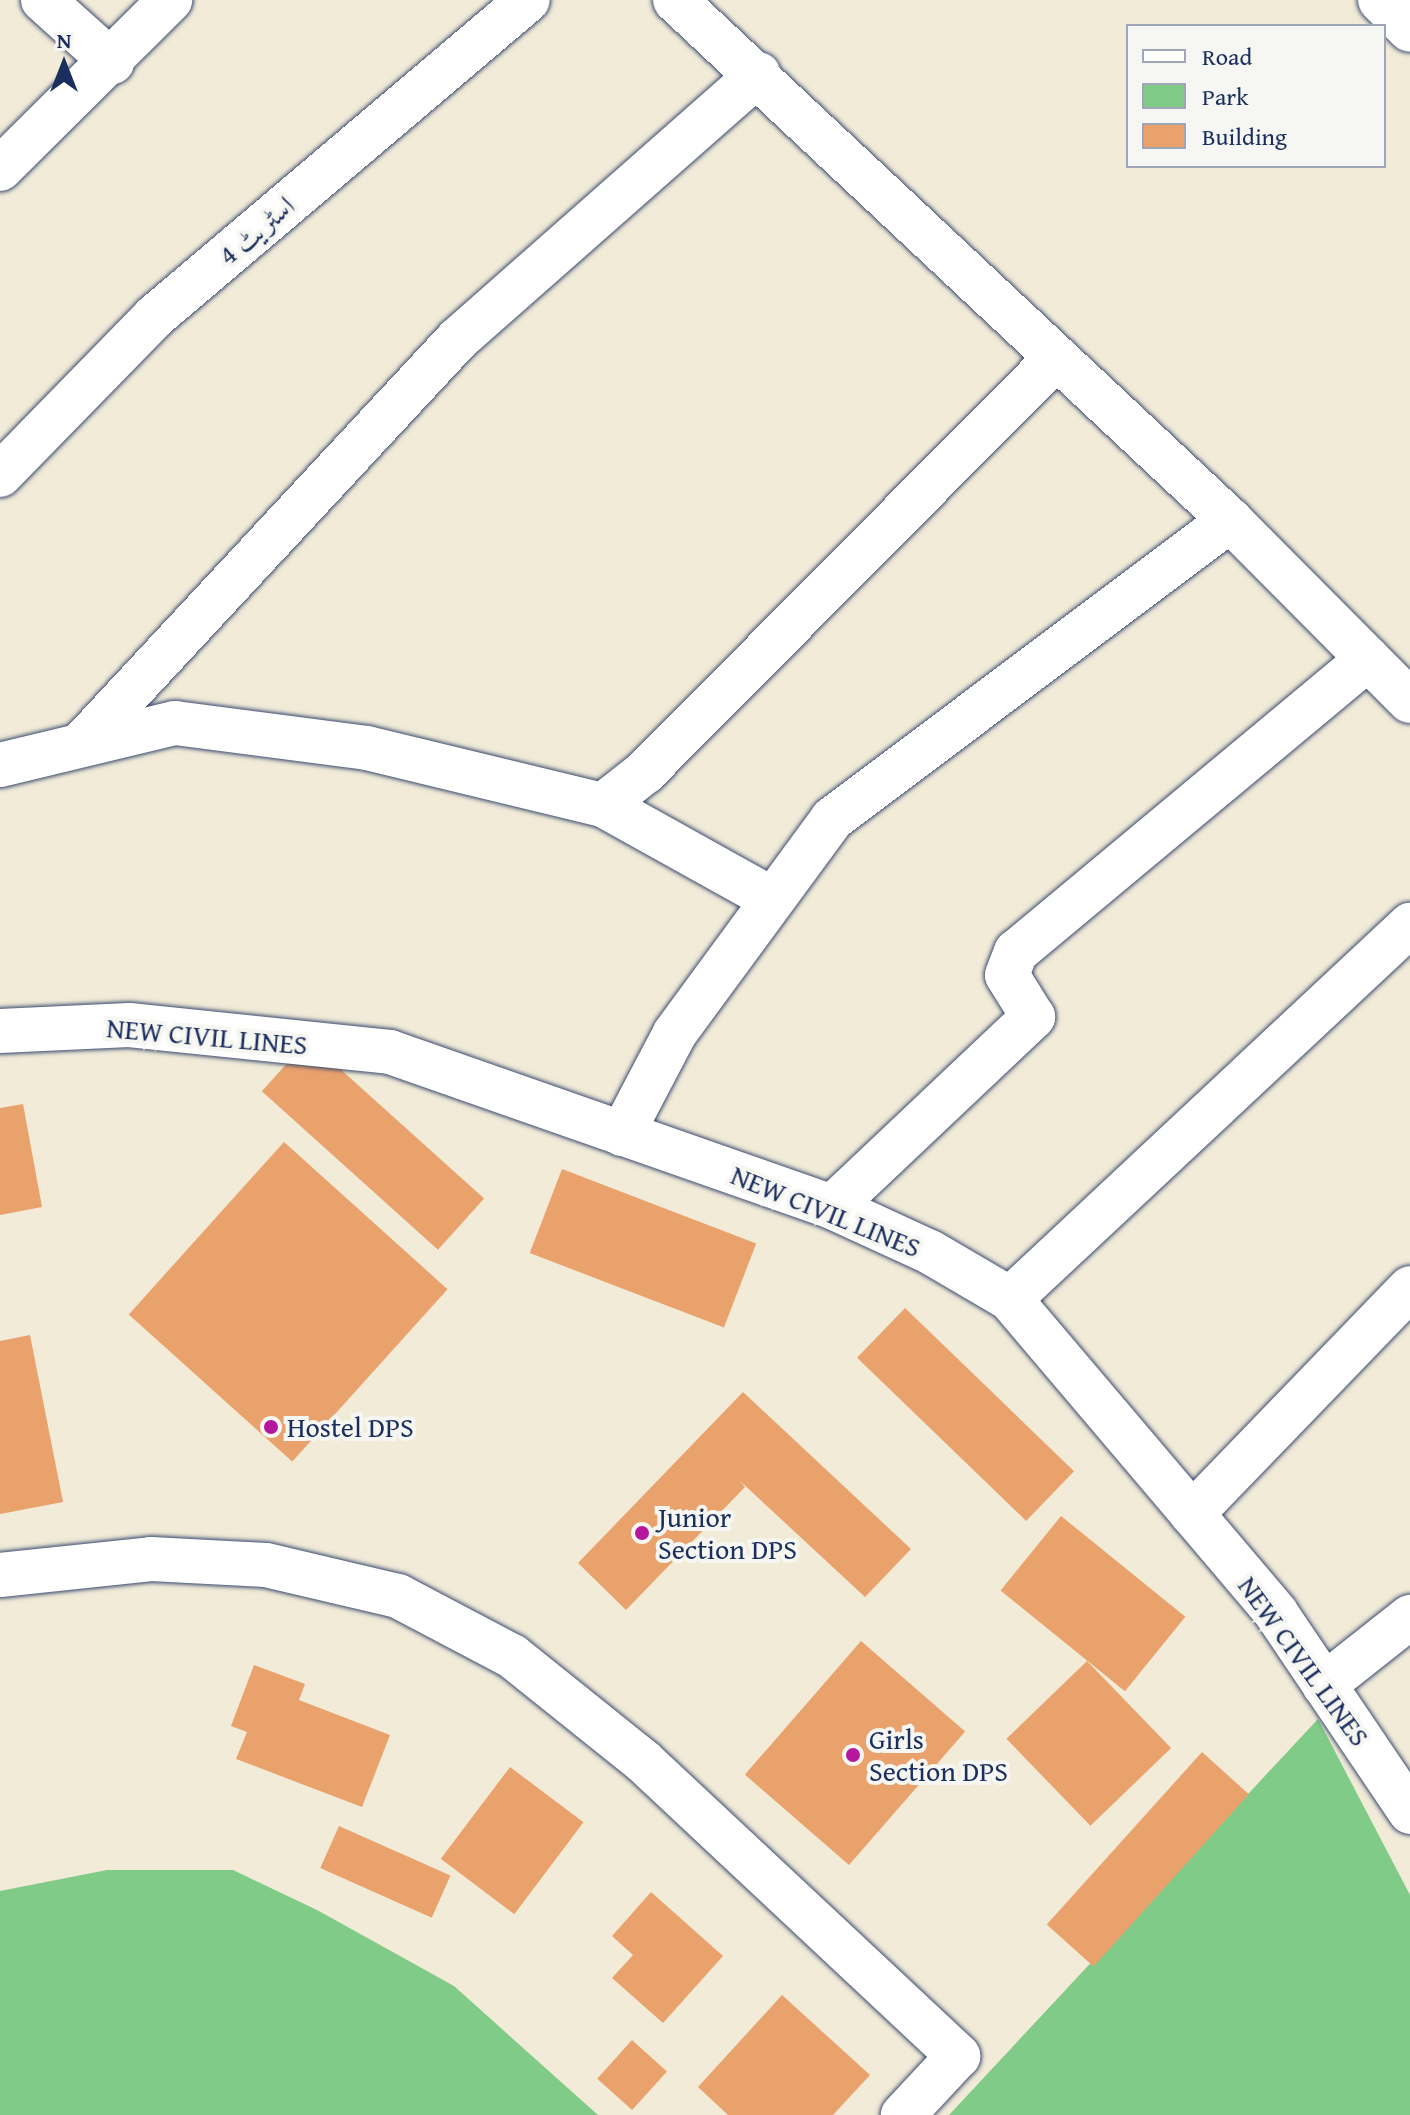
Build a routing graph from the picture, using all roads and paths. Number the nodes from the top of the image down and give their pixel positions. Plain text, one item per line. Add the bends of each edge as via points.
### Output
1 (43, 0) edge
2 (170, 0) edge
3 (528, 0) edge
4 (675, 0) edge
5 (1380, 0) edge
6 (1410, 30) edge
7 (112, 62) junction
8 (759, 74) junction
9 (0, 169) edge
10 (1055, 359) junction
11 (0, 475) edge
12 (1230, 520) junction
13 (1368, 659) junction
14 (1410, 701) edge
15 (86, 739) junction
16 (0, 765) edge
17 (603, 805) junction
18 (772, 899) junction
19 (1410, 925) edge
20 (0, 1031) edge
21 (622, 1134) junction
22 (832, 1207) junction
23 (1410, 1288) edge
24 (1010, 1299) junction
25 (1192, 1514) junction
26 (0, 1575) edge
27 (1410, 1617) edge
28 (1324, 1685) junction
29 (1410, 1812) edge
30 (903, 2115) edge

1 - 7 street
2 - 7 street
3 - 11 street, اسٹریٹ 4 via 154,317
4 - 8 street
5 - 6 street
7 - 9 street
8 - 10 street
8 - 15 street via 457,340
10 - 12 street
10 - 17 street via 645,772
12 - 13 street
12 - 18 street via 832,819
13 - 14 street
13 - 22 street via 1016,952 1007,975 1033,1017
15 - 16 street
15 - 17 street via 190,725 367,748
17 - 18 street
18 - 21 street via 675,1033
19 - 24 street
20 - 21 street, NEW CIVIL LINES via 129,1025 390,1052
21 - 22 street, NEW CIVIL LINES
22 - 24 street, NEW CIVIL LINES
23 - 25 street
24 - 25 street, NEW CIVIL LINES
25 - 28 street, NEW CIVIL LINES
26 - 30 street via 151,1559 266,1565 398,1596 512,1656 643,1761 958,2056
27 - 28 street
28 - 29 street, NEW CIVIL LINES

